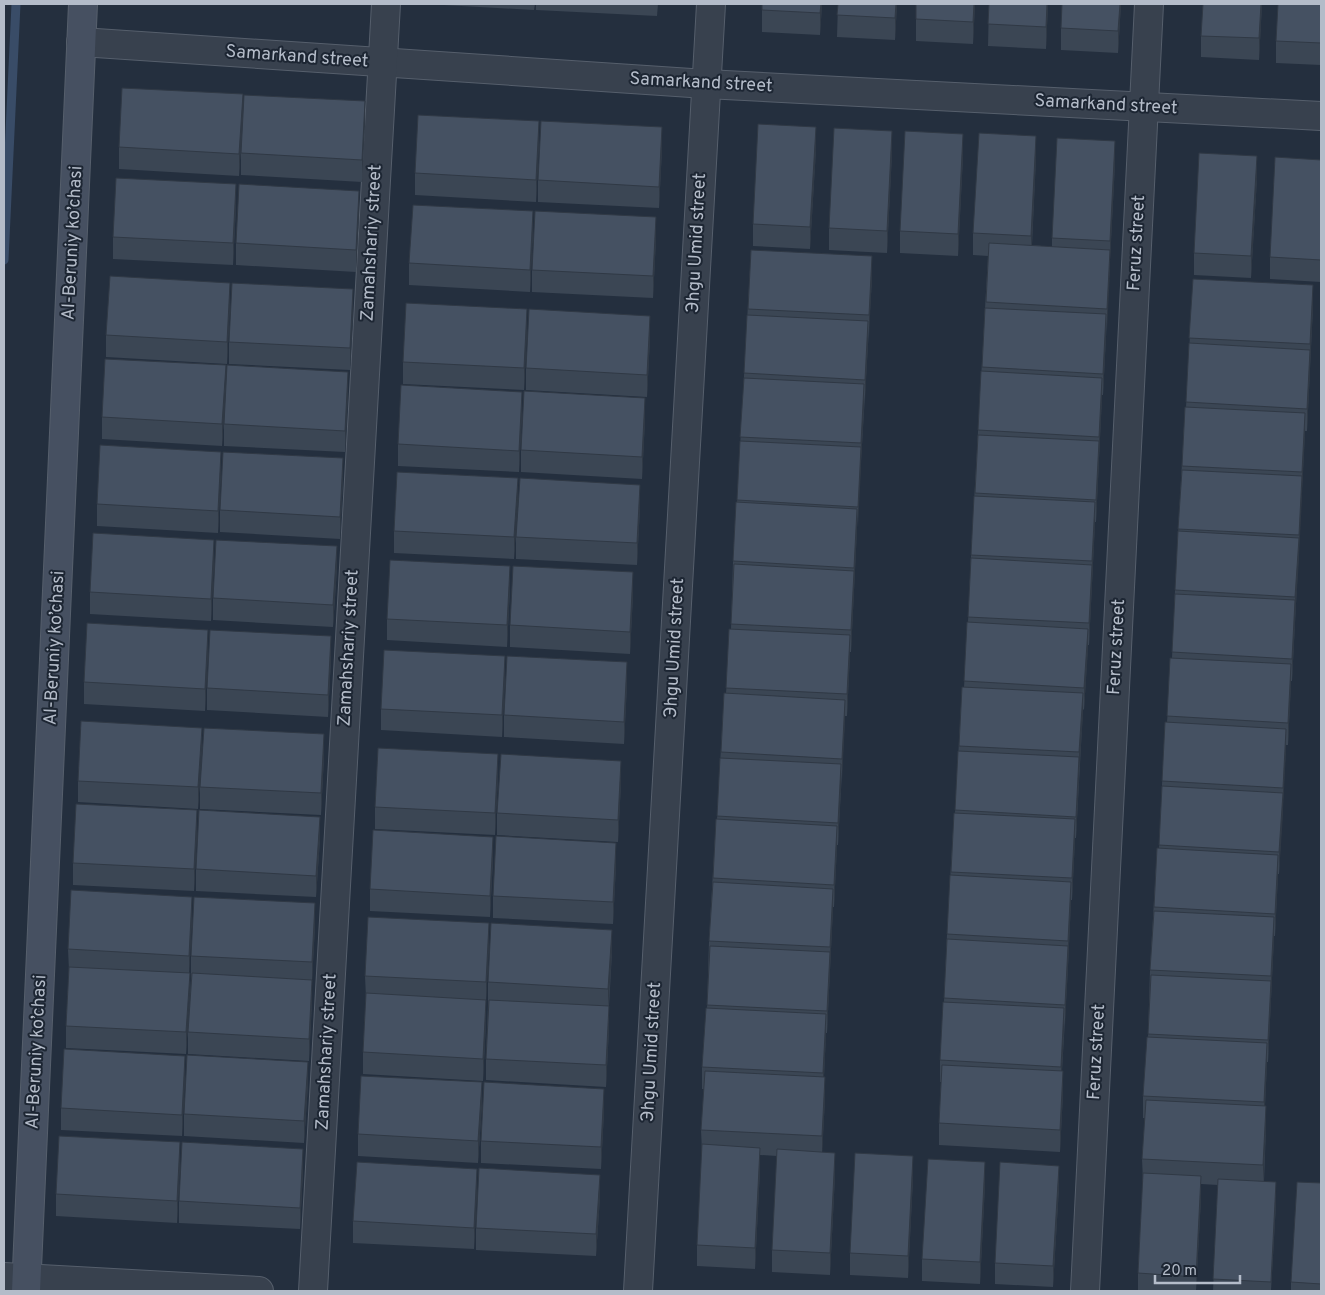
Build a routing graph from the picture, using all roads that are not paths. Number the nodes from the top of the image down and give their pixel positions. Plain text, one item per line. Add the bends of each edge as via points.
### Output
1 (83, 4) edge
2 (386, 4) edge
3 (711, 4) edge
4 (1149, 4) edge
5 (82, 42) junction
6 (382, 62) junction
7 (706, 84) junction
8 (1144, 108) junction
9 (1321, 116) edge
10 (19, 1282) edge
11 (259, 1291) edge
12 (313, 1291) edge
13 (638, 1291) edge
14 (1085, 1291) edge

1 - 5 main road, Al-Beruniy ko’chasi
2 - 6 street, Zamahshariy street
3 - 7 street, Эhgu Umid street
4 - 8 street, Feruz street
5 - 6 street, Samarkand street
5 - 10 main road, Al-Beruniy ko’chasi
6 - 7 street, Samarkand street
6 - 12 street, Zamahshariy street
7 - 8 street, Samarkand street
7 - 13 street, Эhgu Umid street
8 - 9 street, Samarkand street
8 - 14 street, Feruz street
10 - 11 street

